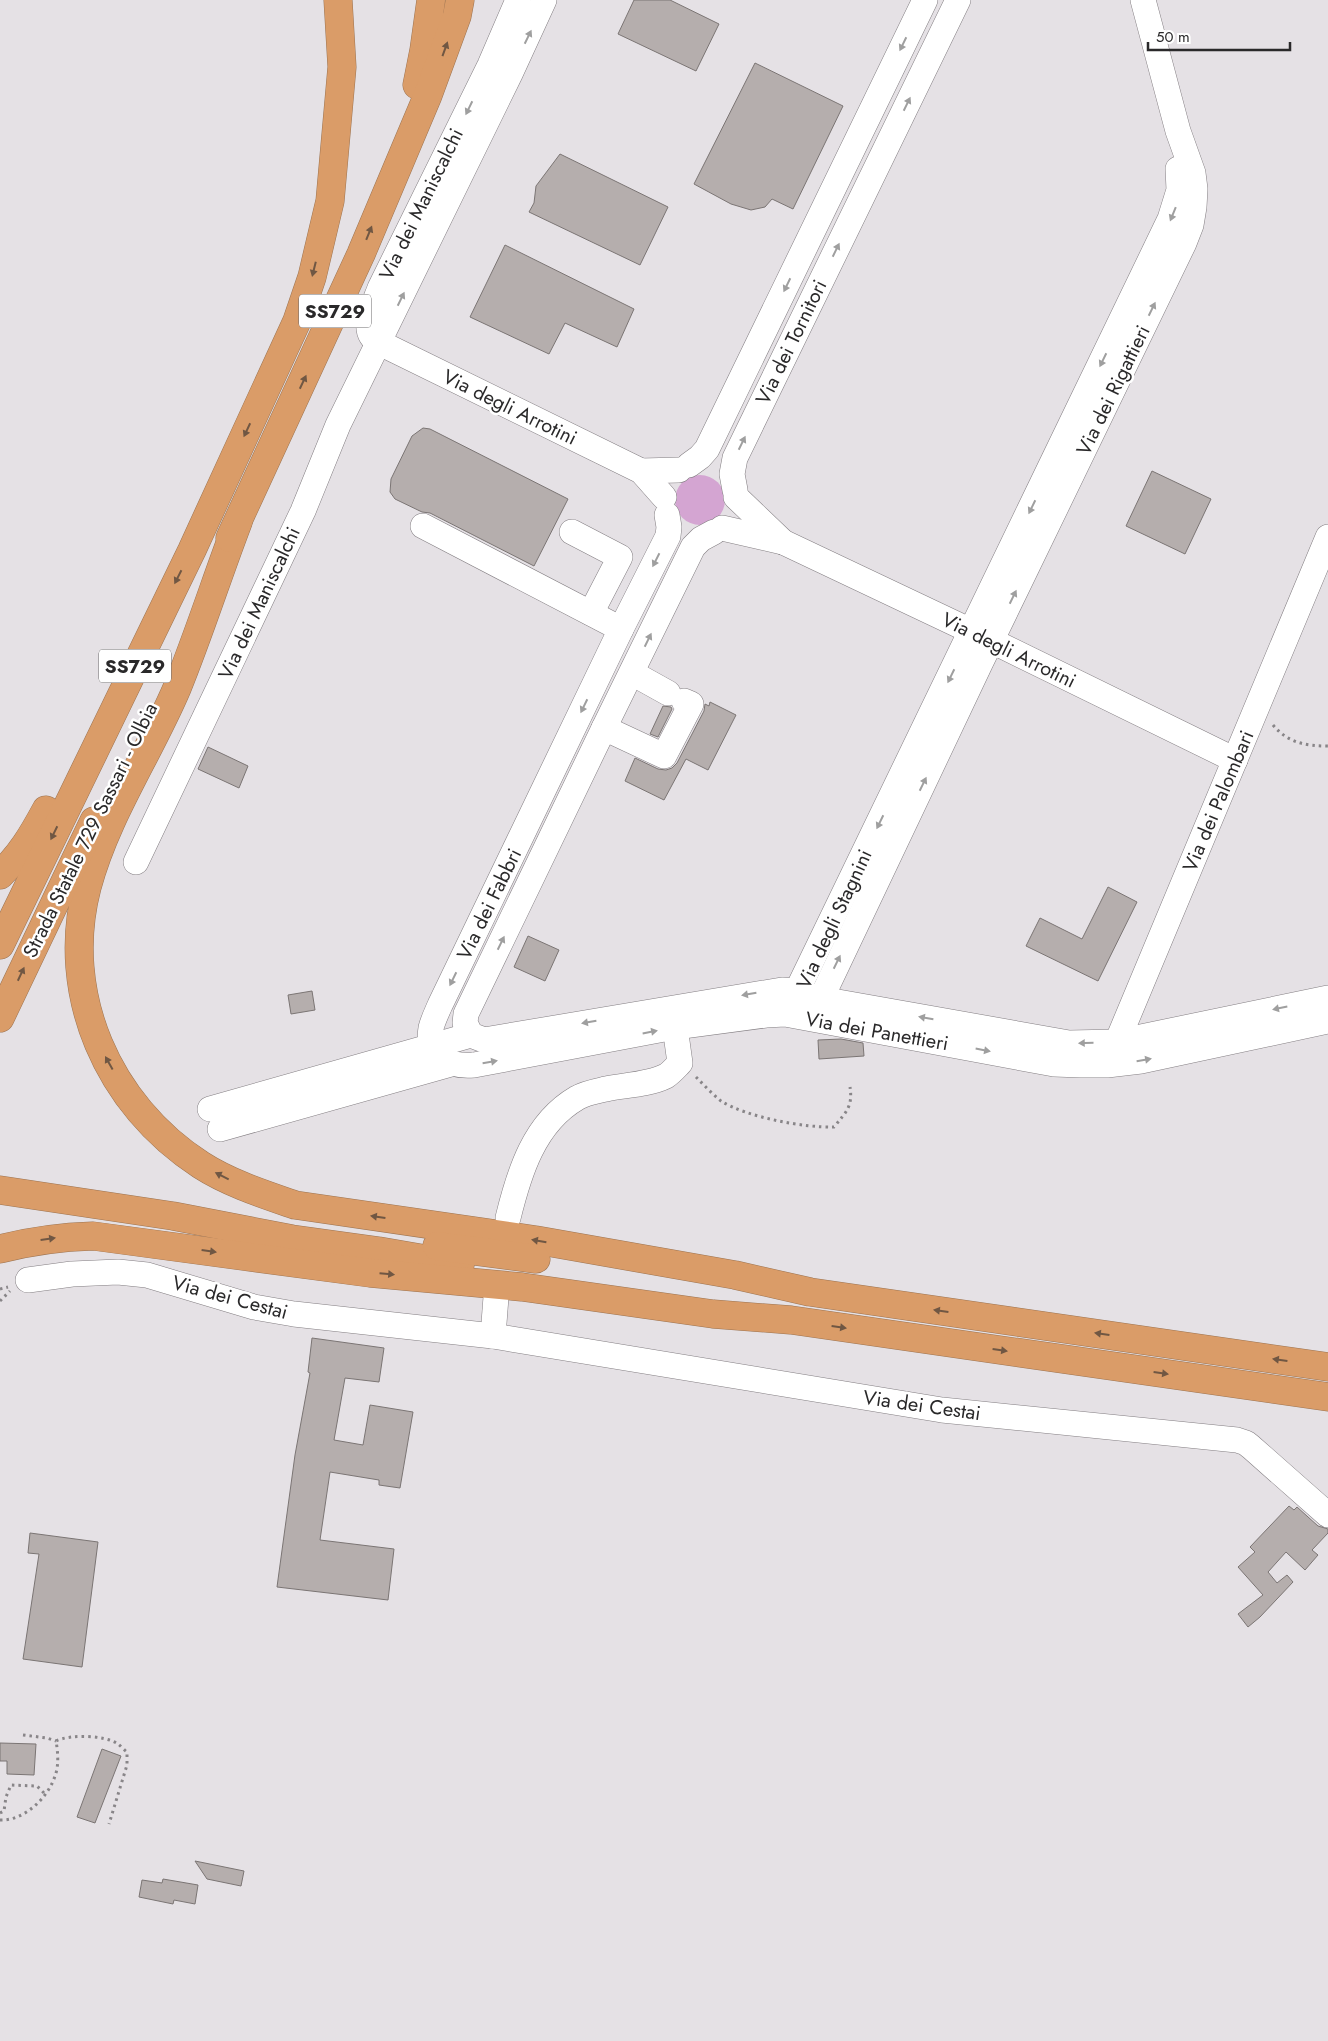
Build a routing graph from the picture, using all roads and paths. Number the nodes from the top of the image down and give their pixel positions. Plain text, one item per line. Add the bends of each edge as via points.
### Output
1 (328, 0) edge
2 (338, 0) edge
3 (432, 0) edge
4 (460, 0) edge
5 (518, 0) edge
6 (544, 0) edge
7 (925, 0) edge
8 (958, 0) edge
9 (1144, 0) edge
10 (500, 69) junction
11 (334, 170) junction
12 (836, 183) junction
13 (385, 194) junction
14 (862, 197) junction
15 (380, 343) junction
16 (684, 468) junction
17 (641, 470) junction
18 (735, 494) junction
19 (666, 506) junction
20 (238, 522) junction
21 (423, 526) dead end
22 (718, 530) junction
23 (572, 532) dead end
24 (1328, 536) edge
25 (783, 542) junction
26 (591, 613) junction
27 (156, 621) junction
28 (621, 629) junction
29 (982, 636) junction
30 (632, 673) junction
31 (1256, 708) junction
32 (604, 728) junction
33 (1328, 746) edge
34 (1235, 760) junction
35 (556, 764) junction
36 (581, 776) junction
37 (136, 862) dead end
38 (0, 875) edge
39 (0, 945) edge
40 (797, 991) junction
41 (1328, 998) edge
42 (822, 999) junction
43 (802, 1017) junction
44 (0, 1018) edge
45 (1328, 1021) edge
46 (675, 1027) junction
47 (471, 1035) junction
48 (1117, 1042) junction
49 (432, 1046) junction
50 (680, 1063) junction
51 (450, 1064) junction
52 (1107, 1065) junction
53 (850, 1087) dead end
54 (0, 1190) edge
55 (173, 1216) junction
56 (508, 1218) dead end
57 (0, 1249) edge
58 (28, 1280) dead end
59 (810, 1292) junction
60 (496, 1297) dead end
61 (791, 1320) junction
62 (493, 1336) junction
63 (1328, 1367) edge
64 (1328, 1396) edge
65 (1328, 1515) edge
66 (23, 1735) dead end
67 (56, 1741) junction
68 (45, 1794) junction
69 (0, 1813) edge
70 (0, 1820) edge
71 (109, 1824) dead end

1 - 11 highway
2 - 11 highway, SS729 via 342,67
3 - 13 highway via 416,87
13 -> 4 highway, SS729 via 428,95
5 - 10 street, Via dei Maniscalchi
10 -> 6 street, Via dei Maniscalchi
7 -> 12 street, Via dei Tornitori
14 -> 8 street, Via dei Tornitori
9 - 29 street, Via dei Rigattieri via 1178,131 1193,173 1195,189 1191,225
10 - 15 street, Via dei Maniscalchi via 380,288 368,327 372,338
11 -> 27 highway, Strada Statale 729 Sassari - Olbia / SS729 via 312,277 297,321
12 - 14 street
12 -> 16 street, Via dei Tornitori via 707,450
20 -> 13 highway, Strada Statale 729 Sassari - Olbia / SS729 via 361,254
18 -> 14 street, Via dei Tornitori via 732,474 735,458
15 - 17 street, Via degli Arrotini
15 - 37 street, Via dei Maniscalchi via 338,425 303,511
16 - 17 street
16 - 18 street via 700,464 722,471 730,480
16 - 19 street via 669,482
17 - 19 street
18 - 22 street via 733,513
18 - 25 street
19 - 22 street via 681,530 703,535
19 -> 28 street, Via dei Fabbri via 670,527 668,536
44 -> 20 highway, Strada Statale 729 Sassari - Olbia / SS729
59 -> 20 highway via 536,1240 295,1205 260,1194 202,1166 139,1108 108,1063 88,1014 78,957 82,912 99,852 176,688
21 - 26 street
22 - 25 street
30 -> 22 street, Via dei Fabbri via 694,548 701,539
23 - 26 street via 620,557
24 - 31 street, Via dei Palombari
25 - 29 street, Via degli Arrotini
26 - 28 street
27 - 38 highway via 58,785 30,840
27 -> 39 highway, Strada Statale 729 Sassari - Olbia / SS729
28 -> 35 street, Via dei Fabbri
29 - 34 street, Via degli Arrotini
29 -> 40 street, Via degli Stagnini
42 -> 29 street, Via degli Stagnini
30 - 32 street, Via dei Fabbri
30 - 32 street via 691,704 664,756
31 - 33 path via 1280,734 1308,746
31 - 34 street, Via dei Palombari
32 - 36 street, Via dei Fabbri
34 - 48 street, Via dei Palombari
35 - 36 street
35 -> 49 street, Via dei Fabbri via 440,1005 430,1033
47 -> 36 street, Via dei Fabbri via 465,1023 466,1014
40 - 42 street, Via dei Panettieri
40 - 43 street, Via degli Stagnini
40 -> 47 street, Via dei Panettieri via 769,991 484,1040
41 -> 48 street, Via dei Panettieri
42 - 43 street, Via degli Stagnini
48 -> 42 street, Via dei Panettieri via 1068,1043
43 - 46 street, Via dei Panettieri via 766,1015
43 -> 52 street, Via dei Panettieri via 1054,1064
52 -> 45 street, Via dei Panettieri via 1141,1061
46 - 50 street
51 -> 46 street, Via dei Panettieri via 474,1065
47 - 49 street
48 - 52 street, Via dei Palombari
49 - 51 street via 438,1056
49 - 51 street, Via dei Panettieri via 215,1119
50 - 53 path via 722,1101 749,1112 813,1128 834,1127 852,1101
50 - 56 street via 666,1076 578,1097 561,1109 533,1146 518,1177
54 - 55 highway
55 - 59 highway via 293,1226 732,1286
55 - 61 highway via 292,1239 713,1304
57 -> 61 highway via 60,1237 93,1236 370,1273 522,1287 713,1314
58 - 62 street, Via dei Cestai via 118,1272 147,1275 264,1309
63 -> 59 highway
60 - 62 street
61 -> 64 highway
62 - 65 street, Via dei Cestai via 942,1410 1237,1440 1246,1443
66 - 67 path
67 - 68 path via 56,1776
67 - 71 path via 99,1737 119,1744 127,1752 127,1765
68 - 69 path via 37,1786 12,1785 4,1811
68 - 70 path via 22,1815

